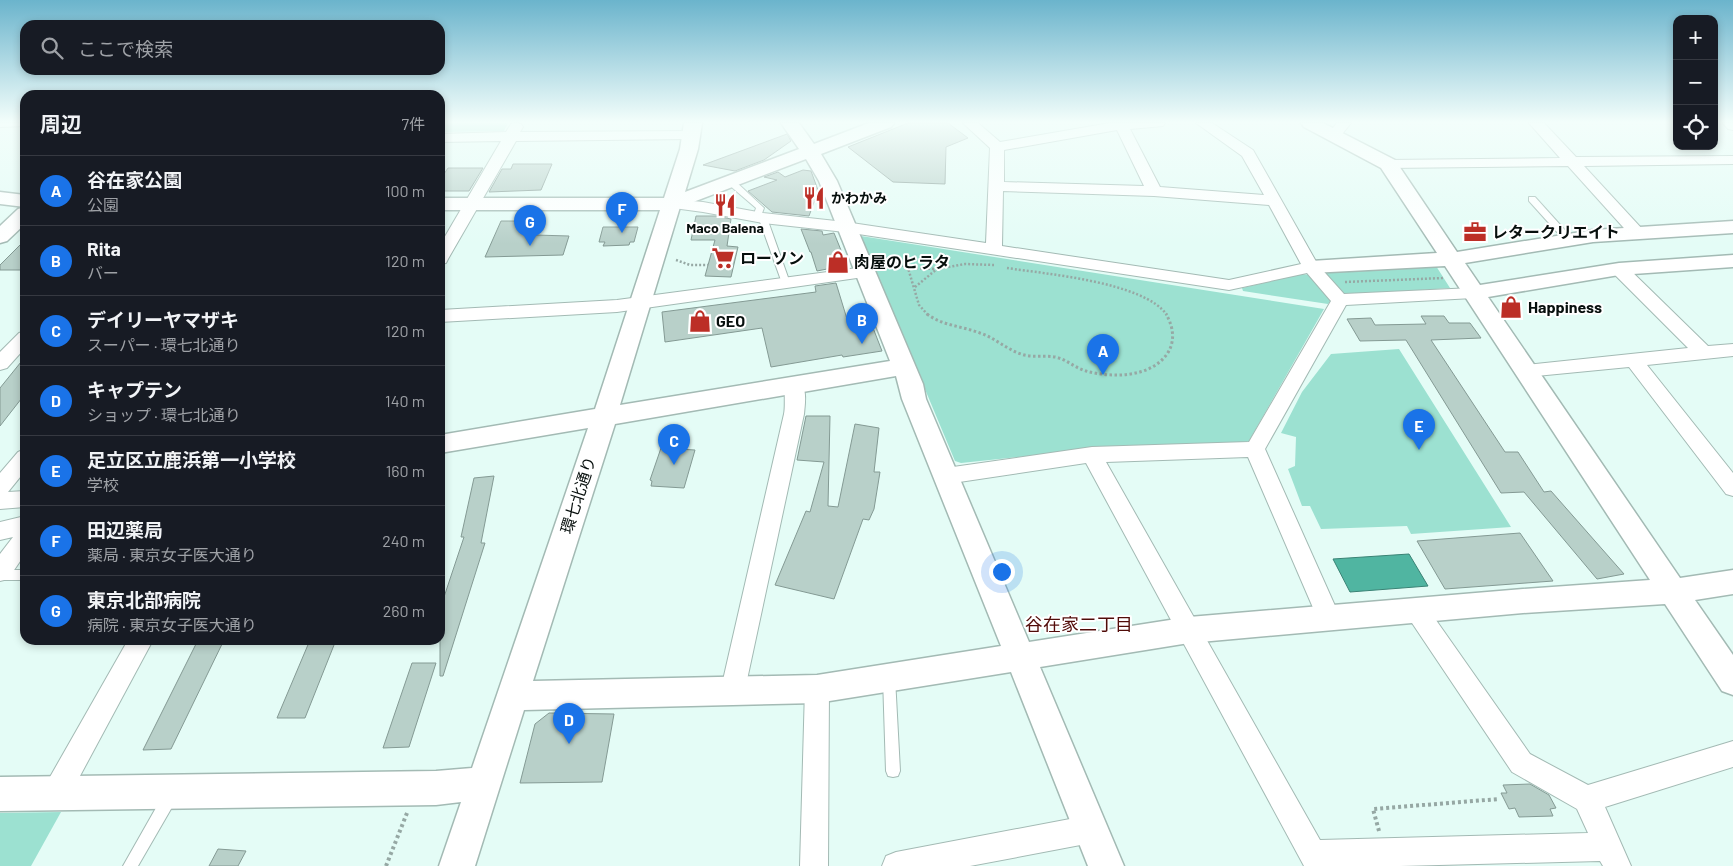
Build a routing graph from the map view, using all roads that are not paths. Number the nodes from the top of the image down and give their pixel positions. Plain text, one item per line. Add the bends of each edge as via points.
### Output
1 (496, 163) edge
2 (683, 163) edge
3 (781, 163) edge
4 (818, 163) edge
5 (998, 163) edge
6 (1140, 163) edge
7 (1254, 163) edge
8 (1442, 163) edge
9 (1573, 163) edge
10 (1388, 164) joint
11 (731, 182) junction
12 (997, 186) junction
13 (1154, 191) junction
14 (0, 198) edge
15 (1532, 199) dead end
16 (20, 201) edge
17 (1275, 201) junction
18 (20, 203) edge
19 (445, 204) edge
20 (473, 204) junction
21 (672, 204) junction
22 (0, 206) edge
23 (760, 217) junction
24 (20, 218) edge
25 (846, 226) junction
26 (1733, 227) edge
27 (1637, 234) junction
28 (0, 237) edge
29 (1570, 240) junction
30 (994, 250) junction
31 (445, 251) edge
32 (1733, 261) edge
33 (869, 262) junction
34 (1666, 265) junction
35 (1311, 267) junction
36 (1451, 268) junction
37 (1619, 269) junction
38 (786, 283) junction
39 (1340, 291) junction
40 (1472, 293) junction
41 (641, 303) junction
42 (445, 316) edge
43 (20, 342) edge
44 (1733, 350) edge
45 (1704, 353) junction
46 (1634, 361) junction
47 (0, 364) edge
48 (904, 367) junction
49 (1526, 371) junction
50 (794, 386) junction
51 (604, 416) junction
52 (445, 443) edge
53 (1255, 448) junction
54 (1092, 456) junction
55 (20, 463) edge
56 (946, 476) junction
57 (0, 487) edge
58 (1733, 488) edge
59 (20, 499) edge
60 (0, 501) edge
61 (20, 526) edge
62 (0, 530) edge
63 (20, 544) edge
64 (0, 574) edge
65 (20, 574) edge
66 (1733, 582) edge
67 (1674, 591) junction
68 (1416, 610) junction
69 (1328, 617) junction
70 (1189, 630) junction
71 (138, 645) edge
72 (1020, 656) junction
73 (889, 677) junction
74 (1733, 681) edge
75 (817, 689) junction
76 (734, 690) junction
77 (513, 696) junction
78 (1733, 754) edge
79 (893, 771) dead end
80 (484, 784) junction
81 (175, 790) junction
82 (56, 793) junction
83 (0, 794) edge
84 (1587, 799) junction
85 (1090, 829) junction
86 (1613, 857) edge
87 (1315, 860) edge
88 (130, 866) edge
89 (458, 866) edge
90 (814, 866) edge
91 (896, 866) edge
92 (1106, 866) edge

1 - 20 street
2 - 21 street, 環七北通り
3 - 11 street
4 - 25 street
5 - 12 street
6 - 13 street
7 - 17 street
8 - 10 street
9 - 27 street
10 - 36 street
11 - 21 street
11 - 23 lane via 760,208
12 - 13 street
12 - 30 street
13 - 17 street
14 - 16 street
15 - 29 lane
17 - 35 street
18 - 22 street
19 - 20 street
20 - 21 street
20 - 31 street
21 - 23 street
21 - 41 street, 環七北通り
23 - 25 street
23 - 38 lane
24 - 28 street
25 - 30 street
25 - 33 street
26 - 27 street
27 - 29 street
27 - 34 street
29 - 36 street
30 - 35 street via 1229,286
32 - 34 street
33 - 38 street
33 - 48 street
34 - 37 street
35 - 36 street
35 - 39 street
36 - 40 street
37 - 40 street
37 - 45 street
38 - 41 street
39 - 40 street
39 - 53 street
40 - 49 street
41 - 42 street
41 - 51 street, 環七北通り
43 - 47 street
44 - 45 street
45 - 46 street
46 - 49 street
46 - 58 street
48 - 50 street
48 - 56 street
49 - 67 street
50 - 51 street
50 - 76 street via 794,414
51 - 52 street
51 - 77 street, 環七北通り
53 - 54 street
53 - 69 street
54 - 56 street
54 - 70 street
55 - 57 street
56 - 72 street
59 - 60 street
61 - 62 street
63 - 64 street
64 - 65 lane
66 - 67 street
67 - 68 street
67 - 74 street
68 - 69 street
68 - 84 street via 1521,762
69 - 70 street
70 - 72 street
70 - 87 street
71 - 82 street
72 - 73 street
72 - 85 street
73 - 75 street
73 - 79 lane
75 - 76 street
75 - 90 street
76 - 77 street
77 - 80 street, 環七北通り
78 - 84 street
80 - 81 street via 436,788
80 - 89 street, 環七北通り
81 - 82 street
81 - 88 lane
82 - 83 street
84 - 86 street
85 - 91 street
85 - 92 street
86 - 87 street via 1384,853

